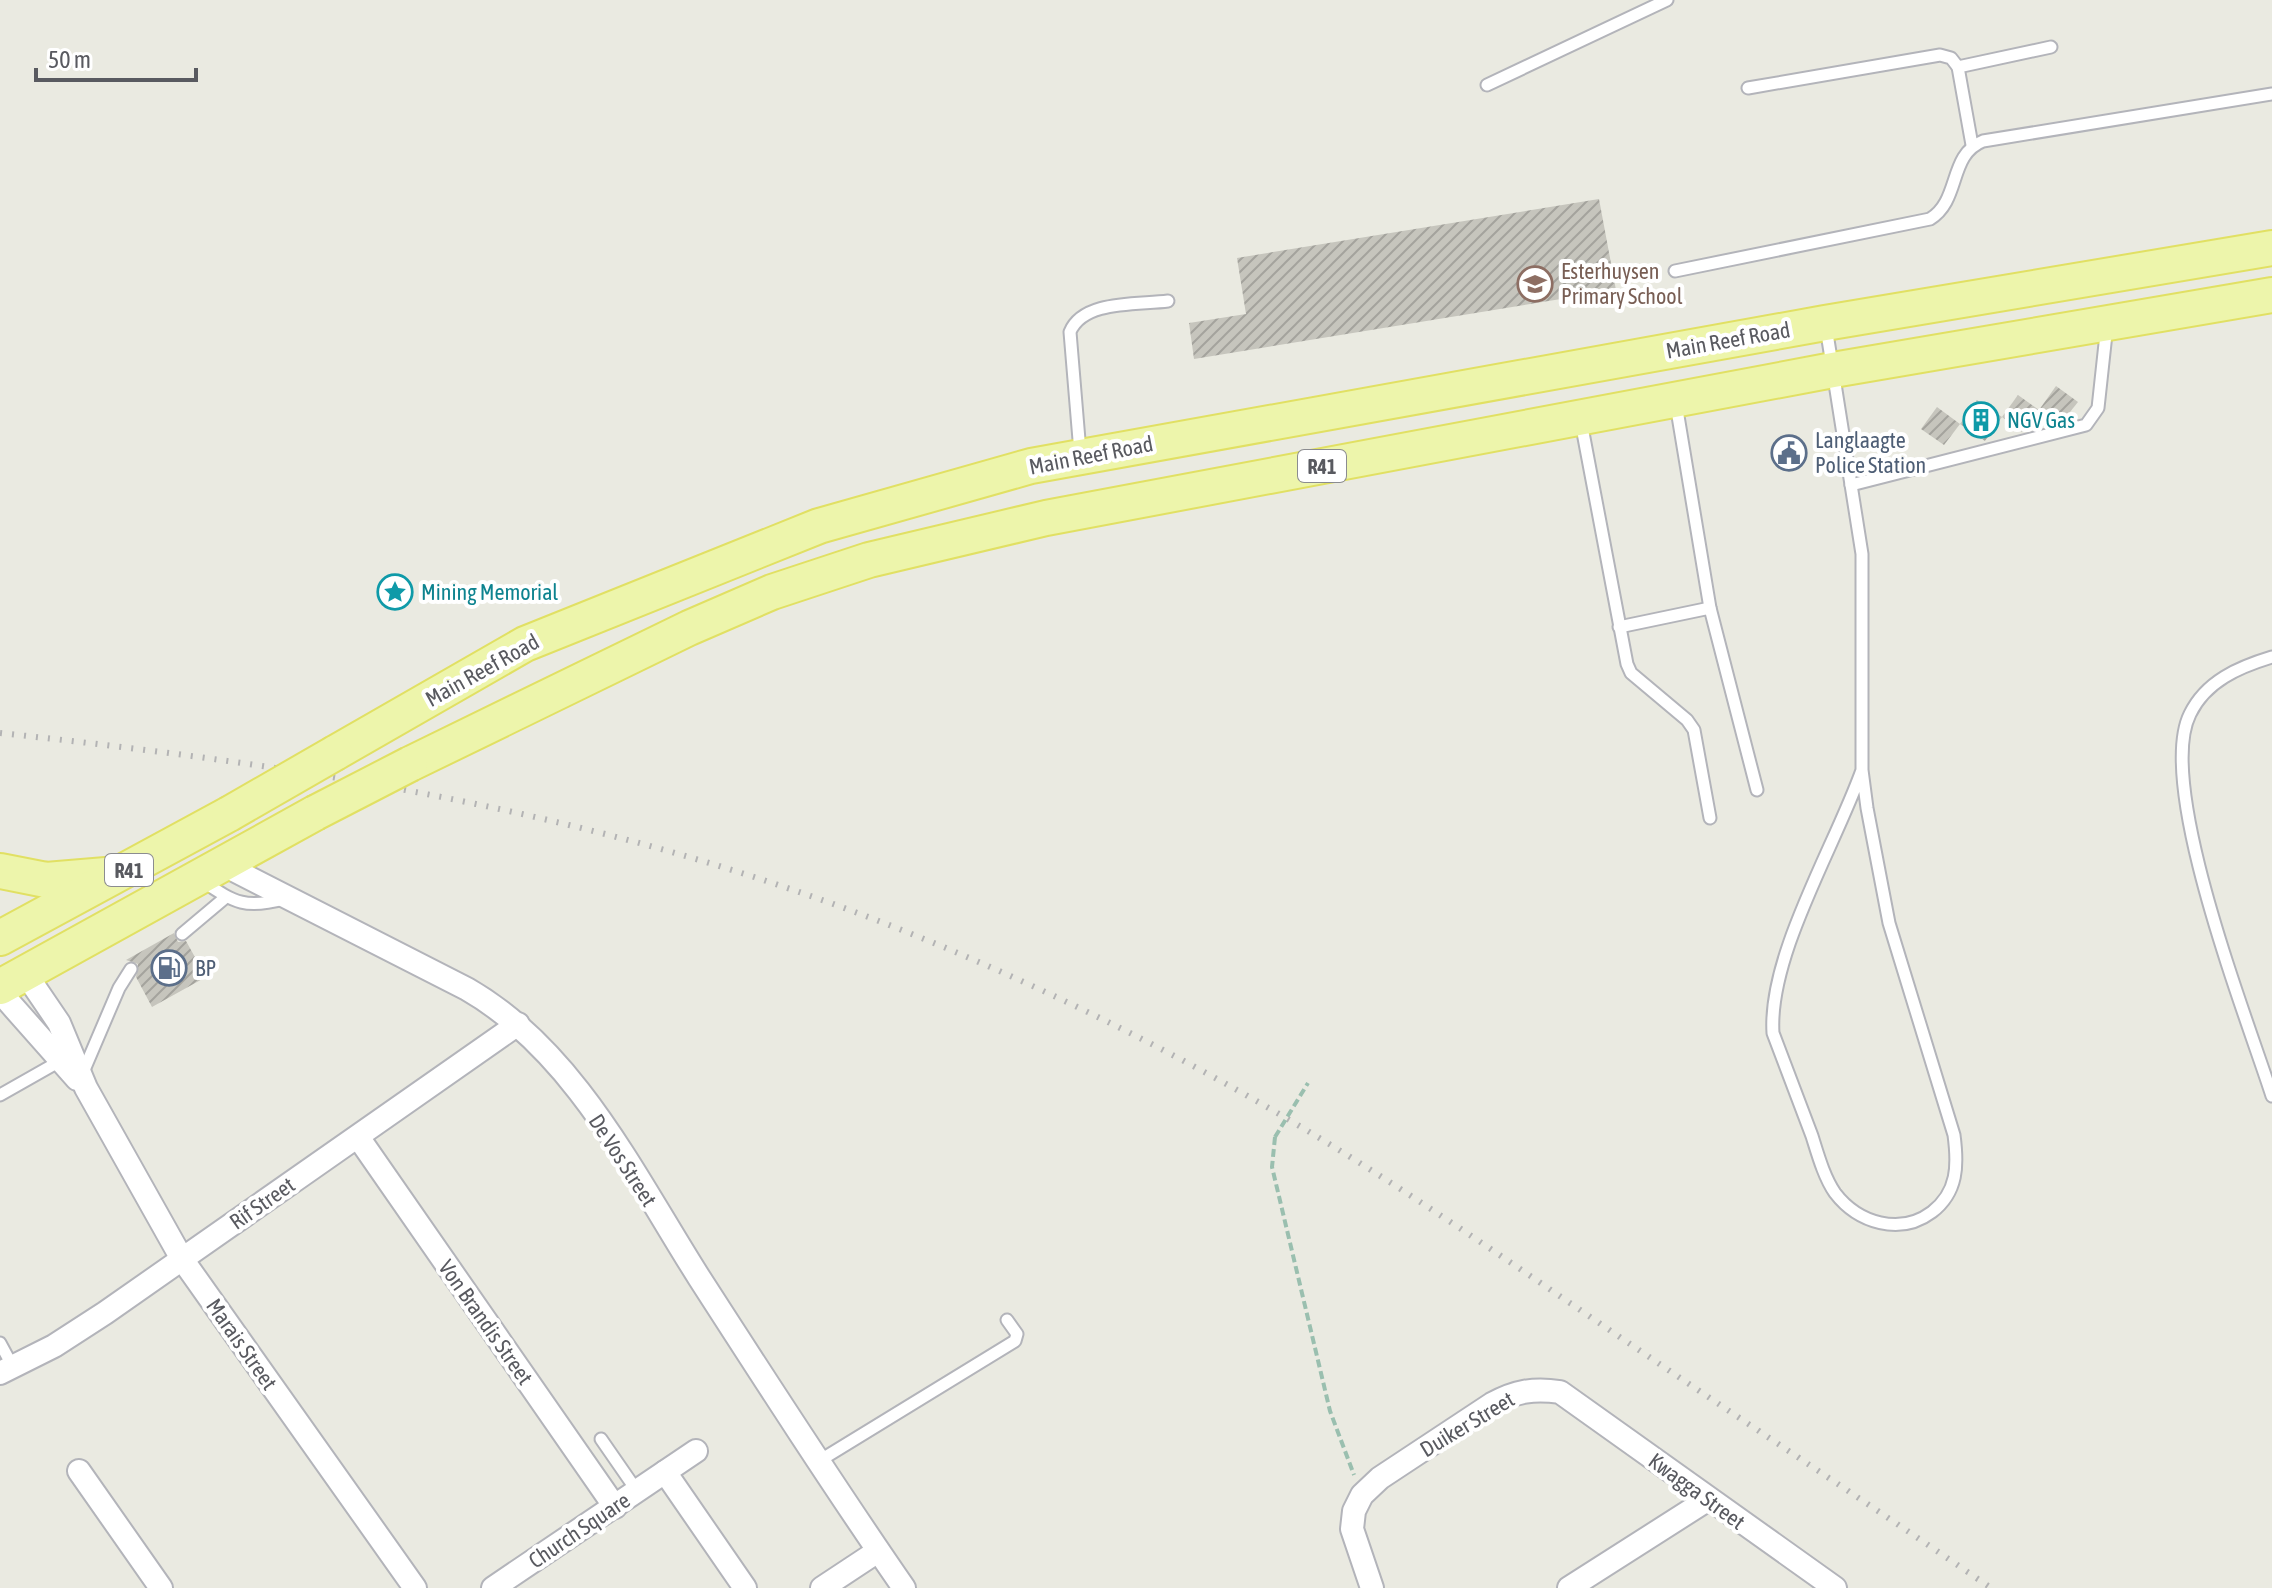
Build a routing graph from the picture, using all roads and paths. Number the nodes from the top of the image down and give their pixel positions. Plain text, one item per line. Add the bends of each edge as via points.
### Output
1 (1667, 0) edge
2 (2051, 47) dead end
3 (1958, 67) junction
4 (1487, 85) dead end
5 (1748, 88) dead end
6 (2272, 94) edge
7 (1972, 145) junction
8 (2272, 248) edge
9 (1675, 271) dead end
10 (2272, 295) edge
11 (1168, 301) dead end
12 (1825, 323) junction
13 (2107, 325) junction
14 (1656, 353) junction
15 (1833, 370) junction
16 (1542, 374) junction
17 (1670, 401) junction
18 (1566, 420) junction
19 (1080, 457) junction
20 (1851, 485) junction
21 (1710, 608) junction
22 (1619, 627) junction
23 (2272, 657) edge
24 (1862, 770) junction
25 (1757, 790) dead end
26 (1710, 818) dead end
27 (208, 870) junction
28 (0, 871) edge
29 (125, 872) junction
30 (226, 897) junction
31 (288, 898) junction
32 (182, 934) dead end
33 (0, 938) edge
34 (131, 969) dead end
35 (8, 984) edge
36 (518, 1024) junction
37 (60, 1061) junction
38 (82, 1082) junction
39 (1308, 1083) dead end
40 (0, 1095) edge
41 (2272, 1096) edge
42 (358, 1137) junction
43 (182, 1259) junction
44 (1007, 1320) dead end
45 (0, 1343) edge
46 (7, 1370) edge
47 (1560, 1392) joint
48 (601, 1439) dead end
49 (696, 1451) dead end
50 (819, 1461) junction
51 (79, 1471) dead end
52 (665, 1472) junction
53 (637, 1491) junction
54 (1362, 1495) junction
55 (1707, 1500) junction
56 (615, 1507) junction
57 (878, 1551) junction
58 (161, 1588) edge
59 (415, 1588) edge
60 (493, 1588) edge
61 (745, 1588) edge
62 (822, 1588) edge
63 (904, 1588) edge
64 (1372, 1588) edge
65 (1569, 1588) edge
66 (1835, 1588) edge

1 - 4 lane
2 - 3 lane
3 - 5 lane via 1940,55
3 - 7 lane
6 - 7 lane
7 - 9 lane via 1959,164 1946,204 1930,219
8 - 12 main road, Main Reef Road / R41
10 - 13 main road, R41
11 - 19 lane via 1089,311 1075,319 1070,332
12 - 14 main road, Main Reef Road / R41
12 - 15 lane
13 - 15 main road, R41
13 - 20 lane via 2098,408 2086,425
14 - 16 main road, Main Reef Road / R41
14 - 17 main road
15 - 17 main road, R41
15 - 20 lane
16 - 18 main road
16 - 19 main road, Main Reef Road / R41
17 - 18 main road, R41
17 - 21 lane
18 - 22 lane
18 - 27 main road, R41, bridge via 1046,518 869,560 772,592 410,764
19 - 29 main road, Main Reef Road / R41, bridge via 819,526 525,644
20 - 24 lane via 1862,554
21 - 22 lane
21 - 25 lane
22 - 26 lane via 1631,673 1694,730
23 - 41 lane via 2210,686 2189,715 2181,745 2185,801 2208,896
24 - 24 lane via 1778,977 1773,1033 1835,1193 1863,1216 1884,1225 1905,1224 1941,1205 1958,1164 1954,1135 1889,923
27 - 30 lane
27 - 31 street, De Vos Street
27 - 35 main road, R41
28 - 29 main road via 57,880
29 - 33 main road, Main Reef Road / R41
30 - 31 lane via 251,906
30 - 32 lane
31 - 36 street, De Vos Street via 467,989
34 - 38 lane
35 - 37 street, Marais Street
35 - 38 street, Marais Street via 59,1023
36 - 42 street, Rif Street
36 - 50 street, De Vos Street via 590,1109
37 - 38 street, Marais Street
37 - 40 lane
38 - 43 street, Marais Street
39 - 54 path, bridge via 1275,1137 1272,1167 1330,1411
42 - 43 street, Rif Street
42 - 56 street, Von Brandis Street
43 - 46 street, Rif Street via 80,1330
43 - 59 street, Marais Street
44 - 50 lane via 1017,1334 1015,1341
45 - 46 lane
47 - 54 street, Duiker Street via 1538,1388 1508,1396
47 - 55 street, Kwagga Street
48 - 53 lane
49 - 52 street, Church Square
50 - 57 street, De Vos Street
51 - 58 street
52 - 53 street, Church Square
52 - 61 street
53 - 56 street, Church Square
54 - 64 street via 1352,1529
55 - 65 street
55 - 66 street, Kwagga Street
56 - 60 street, Church Square
57 - 62 street
57 - 63 street, De Vos Street

